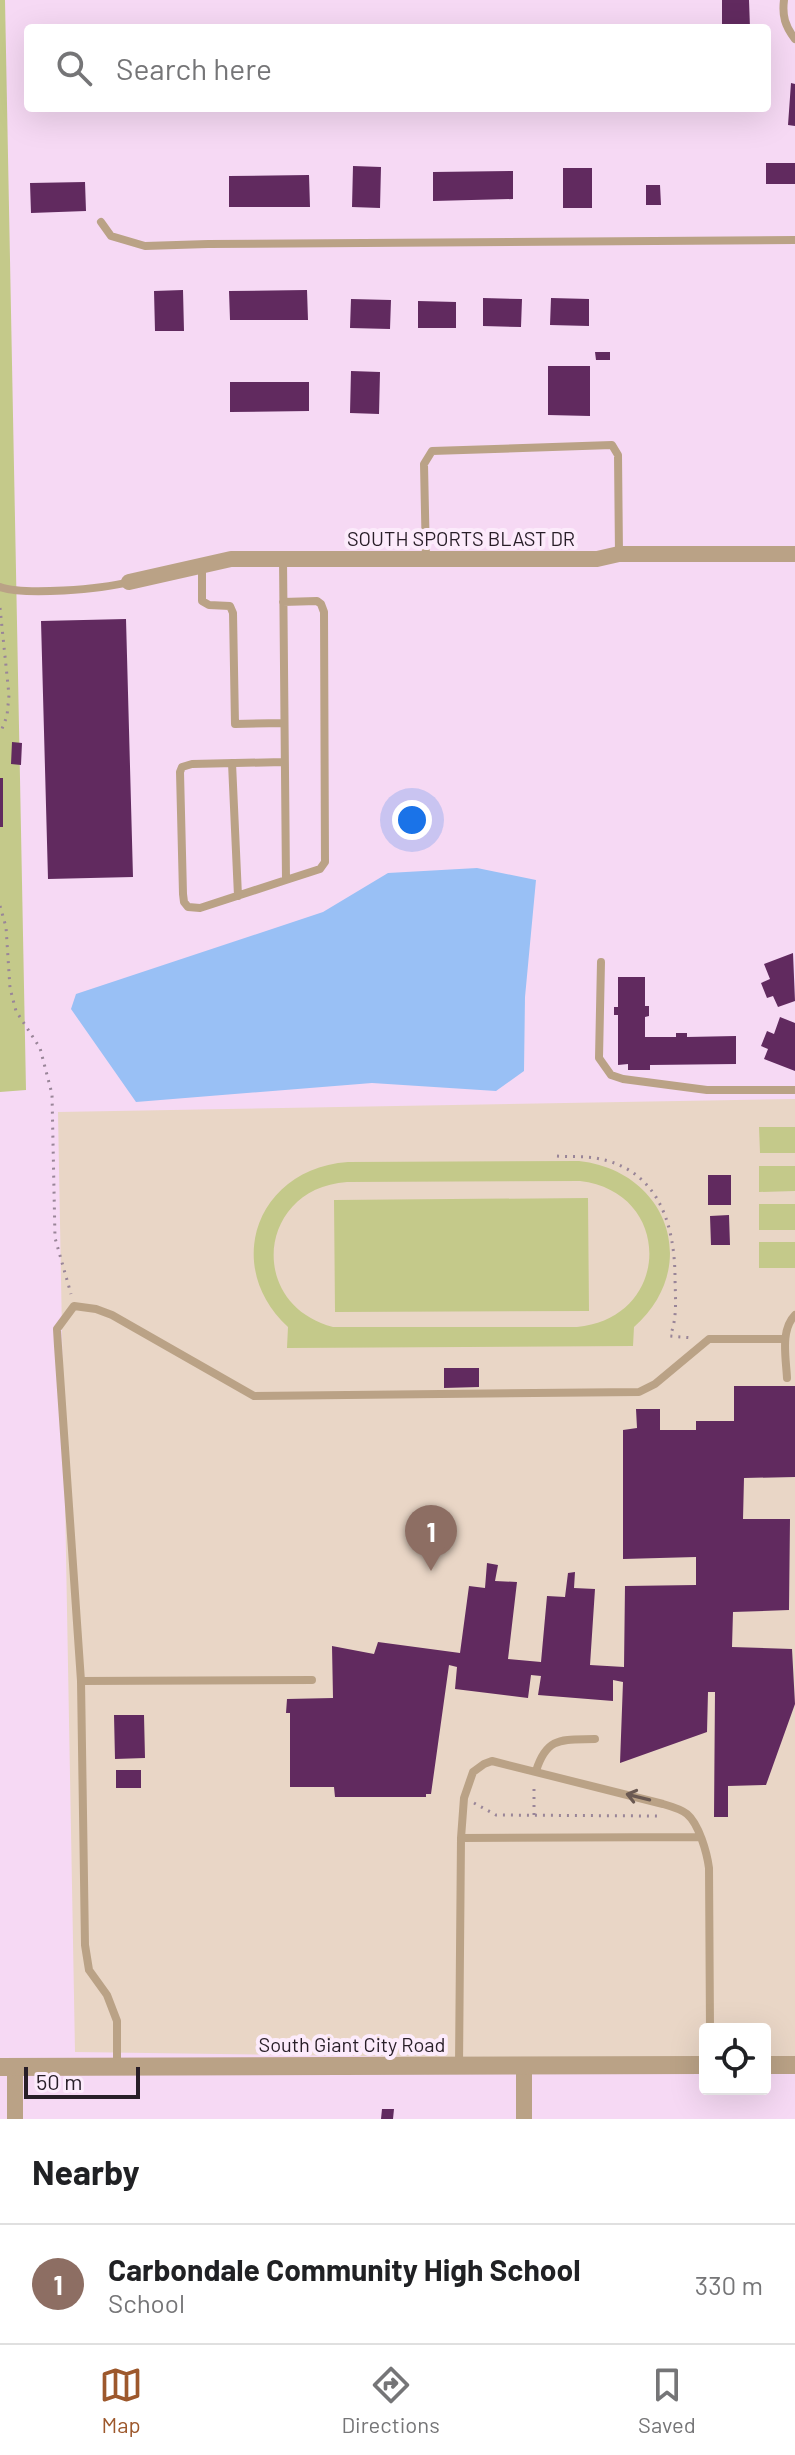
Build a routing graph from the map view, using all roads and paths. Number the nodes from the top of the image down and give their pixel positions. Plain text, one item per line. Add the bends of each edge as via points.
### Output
1 (784, 0) edge
2 (795, 39) edge
3 (101, 222) dead end
4 (795, 240) edge
5 (619, 554) junction
6 (795, 554) edge
7 (283, 559) junction
8 (426, 560) junction
9 (202, 564) junction
10 (129, 582) joint
11 (0, 587) edge
12 (283, 602) junction
13 (0, 608) edge
14 (284, 723) junction
15 (0, 734) edge
16 (284, 762) junction
17 (232, 763) junction
18 (286, 880) junction
19 (238, 896) junction
20 (0, 906) edge
21 (601, 962) dead end
22 (795, 1090) edge
23 (557, 1156) dead end
24 (74, 1306) junction
25 (795, 1315) edge
26 (709, 1339) junction
27 (785, 1339) junction
28 (787, 1378) dead end
29 (312, 1680) dead end
30 (81, 1681) junction
31 (595, 1739) dead end
32 (535, 1776) junction
33 (474, 1803) dead end
34 (534, 1815) junction
35 (672, 1816) dead end
36 (700, 1837) junction
37 (461, 1838) junction
38 (710, 2023) edge
39 (699, 2065) edge
40 (771, 2065) edge
41 (795, 2065) edge
42 (459, 2066) junction
43 (524, 2066) junction
44 (8, 2067) edge
45 (117, 2067) junction
46 (15, 2119) edge
47 (524, 2119) edge

1 - 2 lane via 787,29
3 - 4 lane via 111,236 145,246
5 - 6 street, SOUTH SPORTS BLAST DR
5 - 8 street, SOUTH SPORTS BLAST DR via 597,559
5 - 8 lane via 618,455 612,445 432,451 424,464
7 - 8 street, SOUTH SPORTS BLAST DR
7 - 9 street, SOUTH SPORTS BLAST DR
7 - 12 lane
9 - 10 street, SOUTH SPORTS BLAST DR
9 - 14 lane via 202,601 230,606 233,613 235,724
10 - 11 lane via 25,591
12 - 14 lane
12 - 18 lane via 317,601 324,612 325,862 320,869
13 - 15 path via 9,695
14 - 16 lane
16 - 17 lane
16 - 18 lane
17 - 19 lane
17 - 19 lane via 186,765 180,772 183,894 193,909
18 - 19 lane
20 - 24 path via 16,1011 40,1048 52,1094 55,1238
21 - 22 lane via 599,1058 611,1075 707,1090
23 - 26 path via 613,1162 645,1182 673,1235 676,1323 670,1336
24 - 26 lane via 112,1315 254,1396 639,1392
24 - 30 lane via 57,1329
25 - 27 lane via 788,1321
26 - 27 lane
27 - 28 lane
29 - 30 lane
30 - 45 lane via 85,1945 89,1970 117,2021
31 - 32 lane via 558,1740 544,1751
32 - 34 path
36 -> 32 lane via 687,1814 663,1804
32 - 37 lane via 496,1761 479,1767 464,1798
33 - 34 path via 496,1815
34 - 35 path
36 - 37 lane
36 - 38 lane via 709,1868
37 - 42 lane
39 - 43 street, South Giant City Road
40 - 41 street
42 - 43 street, South Giant City Road
42 - 45 street, South Giant City Road
43 - 47 street
44 - 45 street, South Giant City Road
44 - 46 street

